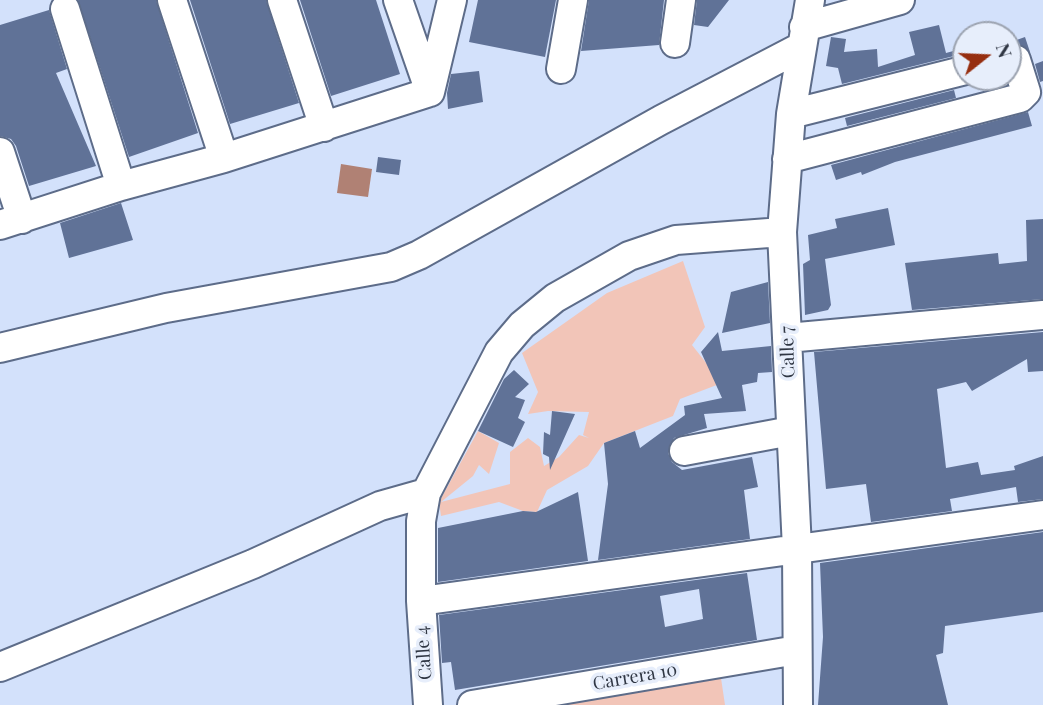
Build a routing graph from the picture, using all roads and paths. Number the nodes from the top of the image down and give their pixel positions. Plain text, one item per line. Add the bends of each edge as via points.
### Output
1 (172, 0) edge
2 (282, 0) edge
3 (398, 0) edge
4 (452, 0) edge
5 (573, 0) edge
6 (681, 0) edge
7 (810, 0) edge
8 (901, 0) edge
9 (65, 9) dead end
10 (803, 37) junction
11 (675, 43) dead end
12 (561, 69) dead end
13 (952, 74) edge
14 (1022, 79) edge
15 (430, 92) junction
16 (791, 114) junction
17 (324, 127) junction
18 (0, 152) edge
19 (224, 158) junction
20 (787, 159) junction
21 (121, 186) junction
22 (11, 222) edge
23 (782, 233) junction
24 (1043, 315) edge
25 (787, 329) junction
26 (0, 348) edge
27 (791, 431) junction
28 (684, 451) dead end
29 (426, 493) junction
30 (1043, 515) edge
31 (797, 549) junction
32 (421, 601) junction
33 (797, 650) junction
34 (0, 667) edge
35 (428, 705) edge
36 (472, 705) edge
37 (798, 705) edge

1 - 19 street
2 - 17 street
3 - 15 street
4 - 15 street
5 - 12 street
6 - 11 street
7 - 10 street, Calle 7
8 - 10 street
9 - 21 street
10 - 16 street, Calle 7
10 - 26 street via 391,267 166,307
13 - 16 street
14 - 20 street via 1026,92 1020,98
15 - 17 street
16 - 20 street, Calle 7
17 - 19 street
18 - 22 street
19 - 21 street
20 - 23 street, Calle 7
21 - 22 street
23 - 25 street, Calle 7
23 - 29 street, Calle 4 via 676,240 629,256 555,298 499,352
24 - 25 street
25 - 27 street, Calle 7
27 - 28 street
27 - 31 street, Calle 7
29 - 32 street, Calle 4 via 421,521
29 - 34 street via 380,506 253,564
30 - 31 street
31 - 32 street
31 - 33 street, Calle 7
32 - 35 street, Calle 4
33 - 36 street, Carrera 10
33 - 37 street, Calle 7

